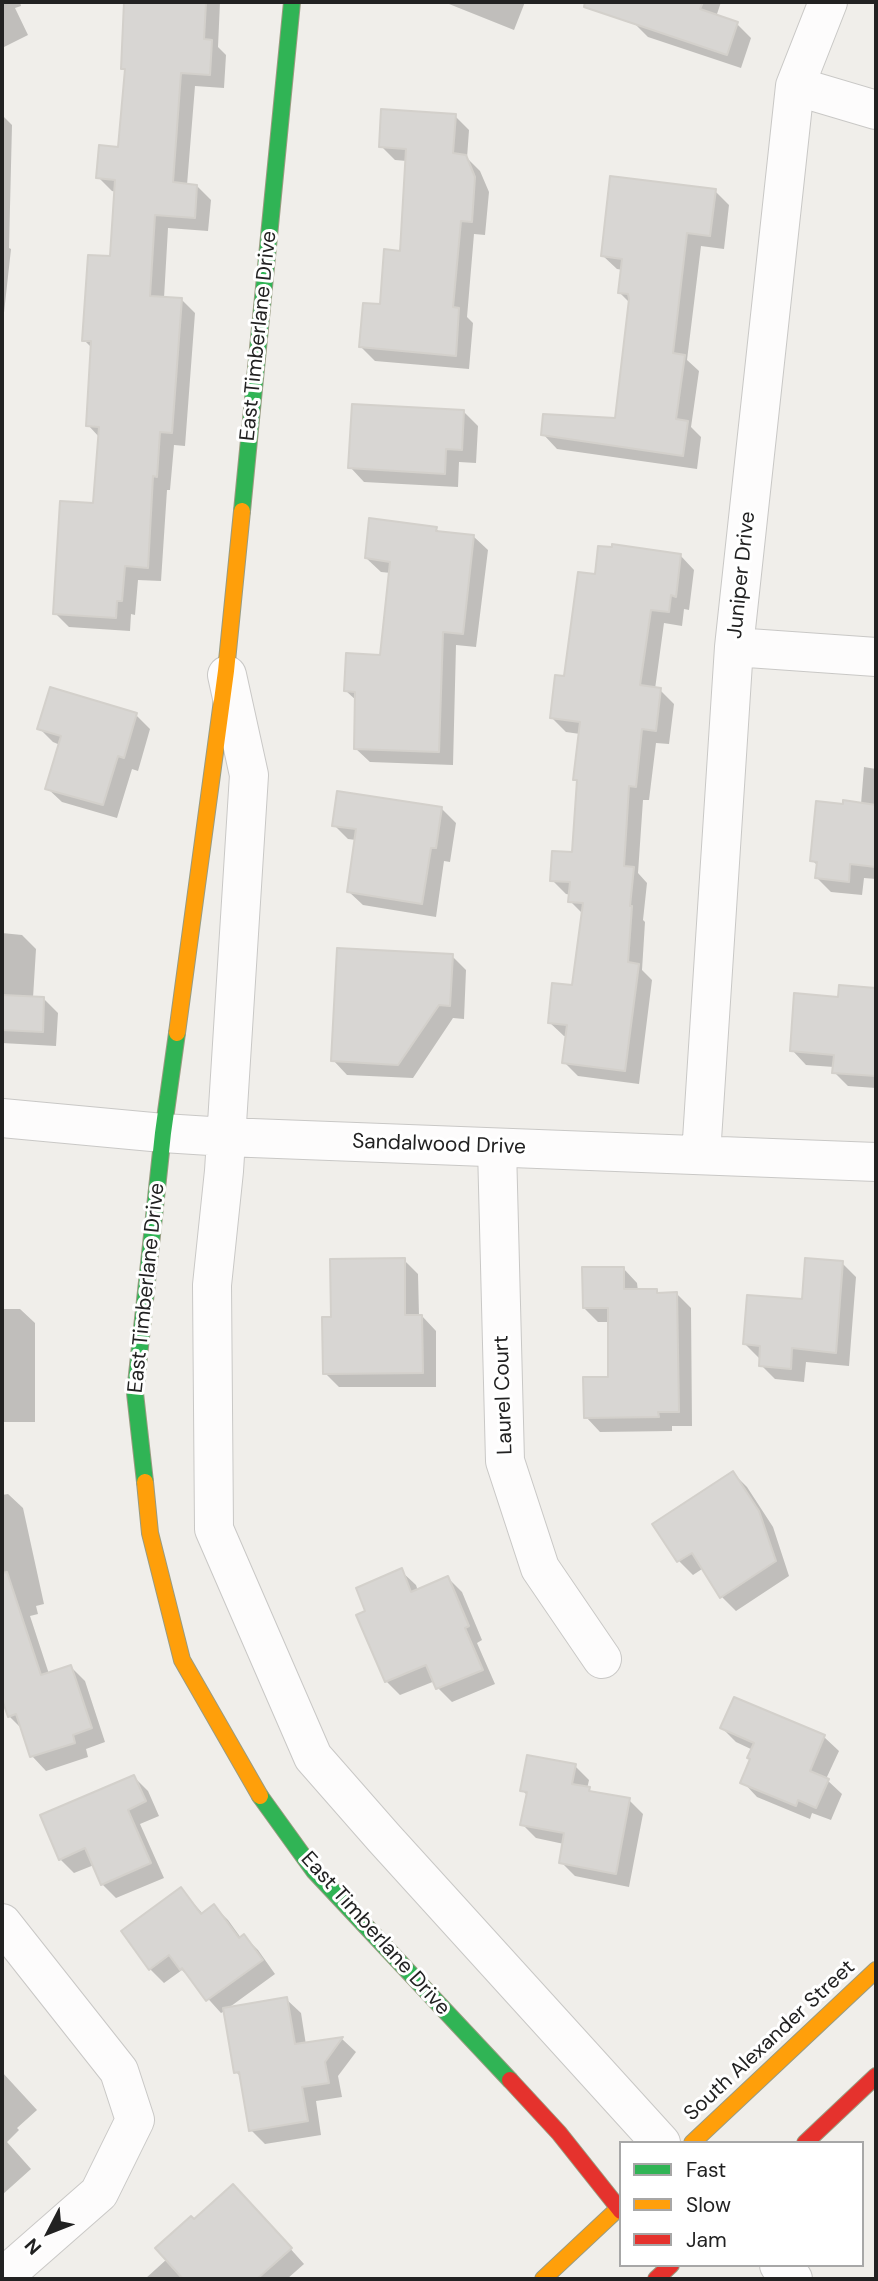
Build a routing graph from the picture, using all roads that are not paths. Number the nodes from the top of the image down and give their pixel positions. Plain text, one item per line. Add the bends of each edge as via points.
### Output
1 (292, 2) edge
2 (828, 2) edge
3 (795, 86) junction
4 (876, 110) edge
5 (734, 647) junction
6 (876, 657) edge
7 (226, 671) junction
8 (2, 1118) edge
9 (163, 1133) junction
10 (226, 1137) junction
11 (497, 1148) junction
12 (701, 1155) junction
13 (876, 1163) edge
14 (603, 1659) dead end
15 (2, 1923) edge
16 (876, 1970) edge
17 (876, 2076) edge
18 (659, 2141) edge
19 (694, 2141) edge
20 (807, 2141) edge
21 (619, 2208) edge
22 (619, 2210) edge
23 (669, 2267) edge
24 (673, 2267) edge
25 (2, 2278) edge
26 (543, 2279) edge
27 (656, 2279) edge
28 (686, 2279) edge

1 - 7 street, East Timberlane Drive
2 - 3 street, Juniper Drive
3 - 4 street
3 - 5 street, Juniper Drive
5 - 6 street
5 - 12 street, Juniper Drive
7 - 9 street, East Timberlane Drive
7 - 10 street, East Timberlane Drive via 249,775
8 - 9 street, Sandalwood Drive
9 - 10 street, Sandalwood Drive
9 - 21 street, East Timberlane Drive via 135,1392 150,1532 182,1660 254,1787 314,1871 559,2133
10 - 11 street, Sandalwood Drive
10 - 18 street, East Timberlane Drive via 212,1285 214,1529 219,1541 313,1756
11 - 12 street, Sandalwood Drive
11 - 14 street, Laurel Court via 505,1461 540,1568
12 - 13 street, Sandalwood Drive
15 - 25 street via 119,2071 135,2120 99,2193
16 - 19 street, South Alexander Street
17 - 20 street
22 - 26 street
23 - 27 street
24 - 28 street

